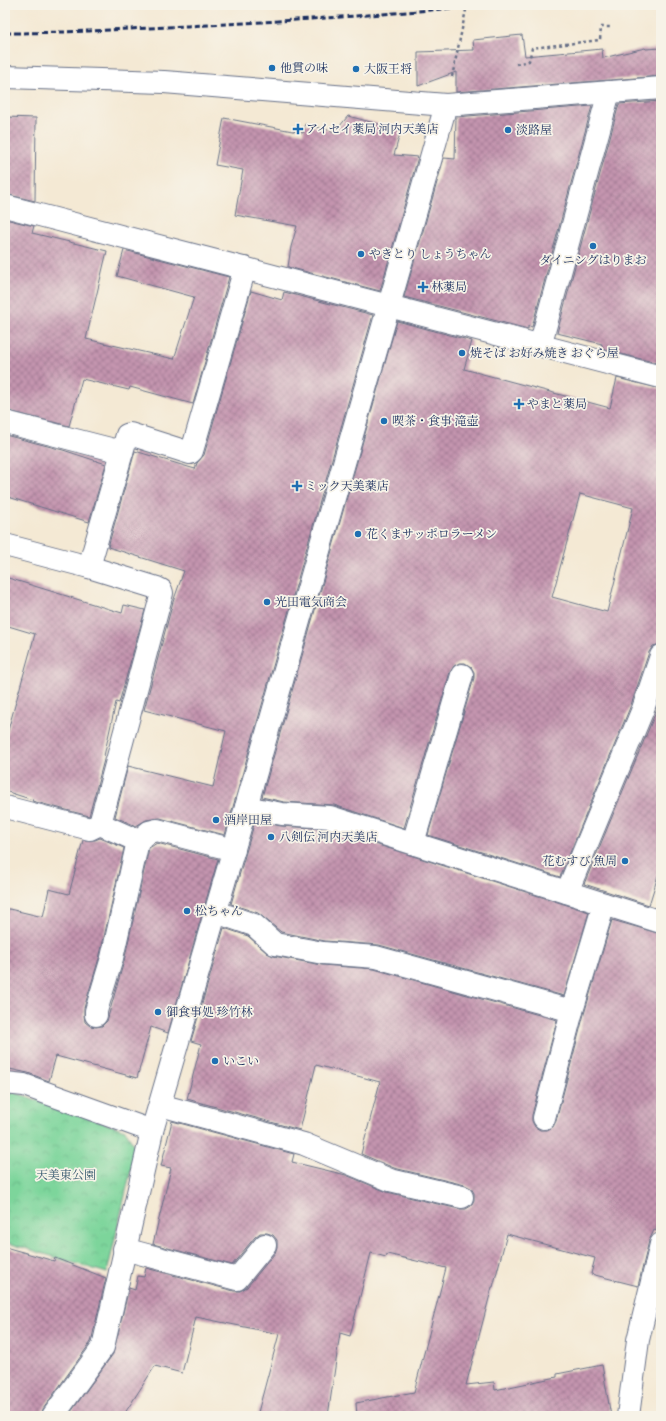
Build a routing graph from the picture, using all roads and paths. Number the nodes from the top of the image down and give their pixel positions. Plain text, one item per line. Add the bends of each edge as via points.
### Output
1 (467, 5) edge
2 (611, 27) dead end
3 (516, 64) dead end
4 (5, 77) edge
5 (661, 88) edge
6 (609, 92) junction
7 (446, 105) junction
8 (5, 206) edge
9 (245, 268) junction
10 (389, 306) junction
11 (540, 346) junction
12 (661, 377) edge
13 (5, 422) edge
14 (122, 452) junction
15 (5, 545) edge
16 (89, 567) junction
17 (661, 656) edge
18 (462, 675) dead end
19 (5, 807) edge
20 (246, 807) junction
21 (100, 824) junction
22 (138, 840) junction
23 (413, 843) junction
24 (234, 850) junction
25 (567, 892) junction
26 (604, 904) junction
27 (216, 912) junction
28 (661, 922) edge
29 (572, 1011) junction
30 (96, 1015) dead end
31 (5, 1083) edge
32 (160, 1105) junction
33 (544, 1118) dead end
34 (152, 1131) junction
35 (462, 1197) dead end
36 (661, 1244) edge
37 (265, 1245) dead end
38 (124, 1249) junction
39 (53, 1416) edge
40 (628, 1416) edge

1 - 7 path
2 - 3 path via 601,27 600,40 532,48 529,61
4 - 7 street via 164,82
5 - 6 street
6 - 7 street
6 - 11 street
7 - 10 street
8 - 9 street
9 - 10 street
9 - 14 street via 192,451 190,453 130,434 127,435
10 - 11 street
10 - 20 street
11 - 12 street
13 - 14 street
14 - 16 street
15 - 16 street
16 - 21 street via 157,588 162,593
17 - 25 street via 643,709
18 - 23 street
19 - 21 street via 90,828
20 - 23 street via 282,814 330,817
20 - 24 street
21 - 22 street
22 - 24 street via 157,830
22 - 30 street via 112,958
23 - 25 street
24 - 27 street
25 - 26 street
26 - 28 street
26 - 29 street
27 - 29 street via 254,925 275,944 323,953 376,957
27 - 32 street
29 - 33 street
31 - 34 street via 24,1085
32 - 34 street
32 - 35 street via 304,1144 390,1180
34 - 38 street
36 - 40 street via 638,1340
37 - 38 street via 237,1279
38 - 39 street via 103,1347

